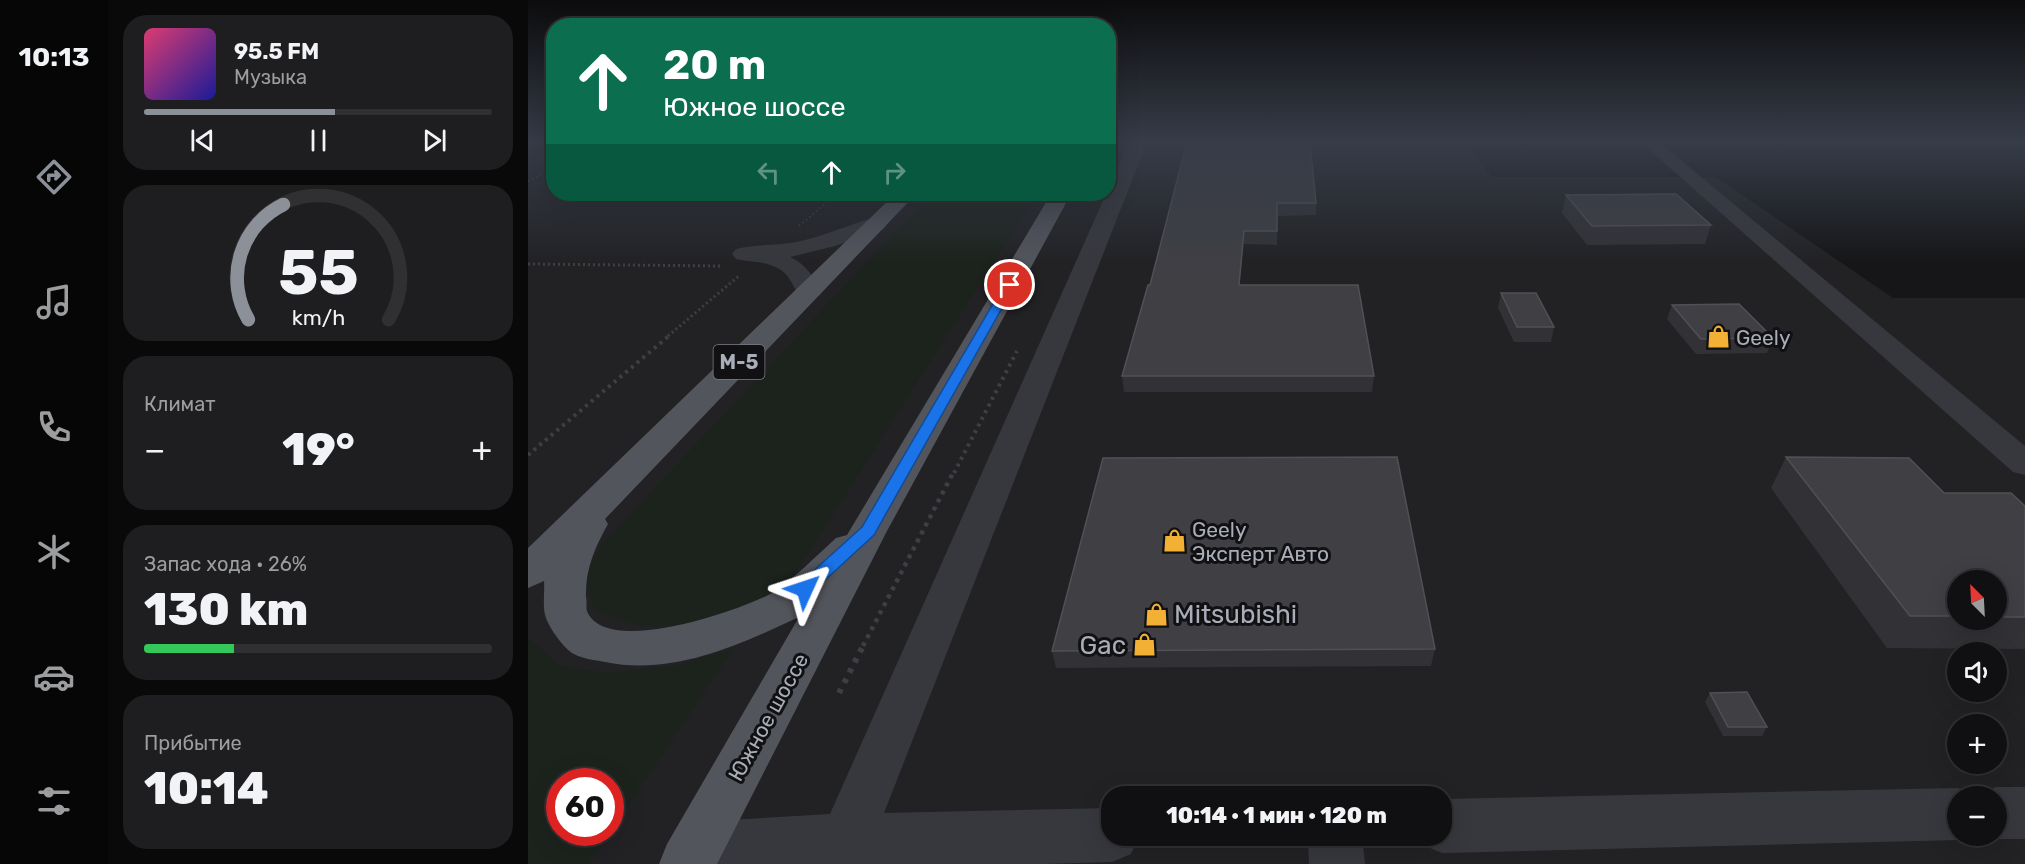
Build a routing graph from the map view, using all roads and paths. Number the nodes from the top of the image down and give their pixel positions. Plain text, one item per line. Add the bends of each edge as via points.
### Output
1 (1696, 182) edge
2 (828, 201) edge
3 (899, 201) edge
4 (1057, 201) edge
5 (1113, 201) edge
6 (876, 224) junction
7 (753, 258) junction
8 (528, 264) edge
9 (810, 291) junction
10 (1019, 348) dead end
11 (528, 454) edge
12 (2025, 464) edge
13 (603, 499) junction
14 (868, 531) junction
15 (528, 573) edge
16 (839, 693) dead end
17 (2007, 813) edge
18 (2025, 813) edge
19 (1947, 814) edge
20 (1452, 826) edge
21 (1101, 835) edge
22 (846, 841) junction
23 (1336, 846) edge
24 (691, 857) edge
25 (1337, 864) edge

1 - 12 lane
2 - 7 path
3 - 6 main road, М-5
4 - 14 main road, Южное шоссе
5 - 22 lane
6 - 7 lane via 814,246
6 - 9 main road, М-5
7 - 8 path
7 - 9 lane via 791,266
7 - 11 path
9 - 13 main road, М-5
10 - 16 path
13 - 14 main road via 575,549 565,581 566,616 587,641 628,649 684,643 732,629 789,603
13 - 15 main road, М-5
14 - 24 main road, Южное шоссе
17 - 18 lane
19 - 20 lane
21 - 22 lane
22 - 24 lane
23 - 25 lane

